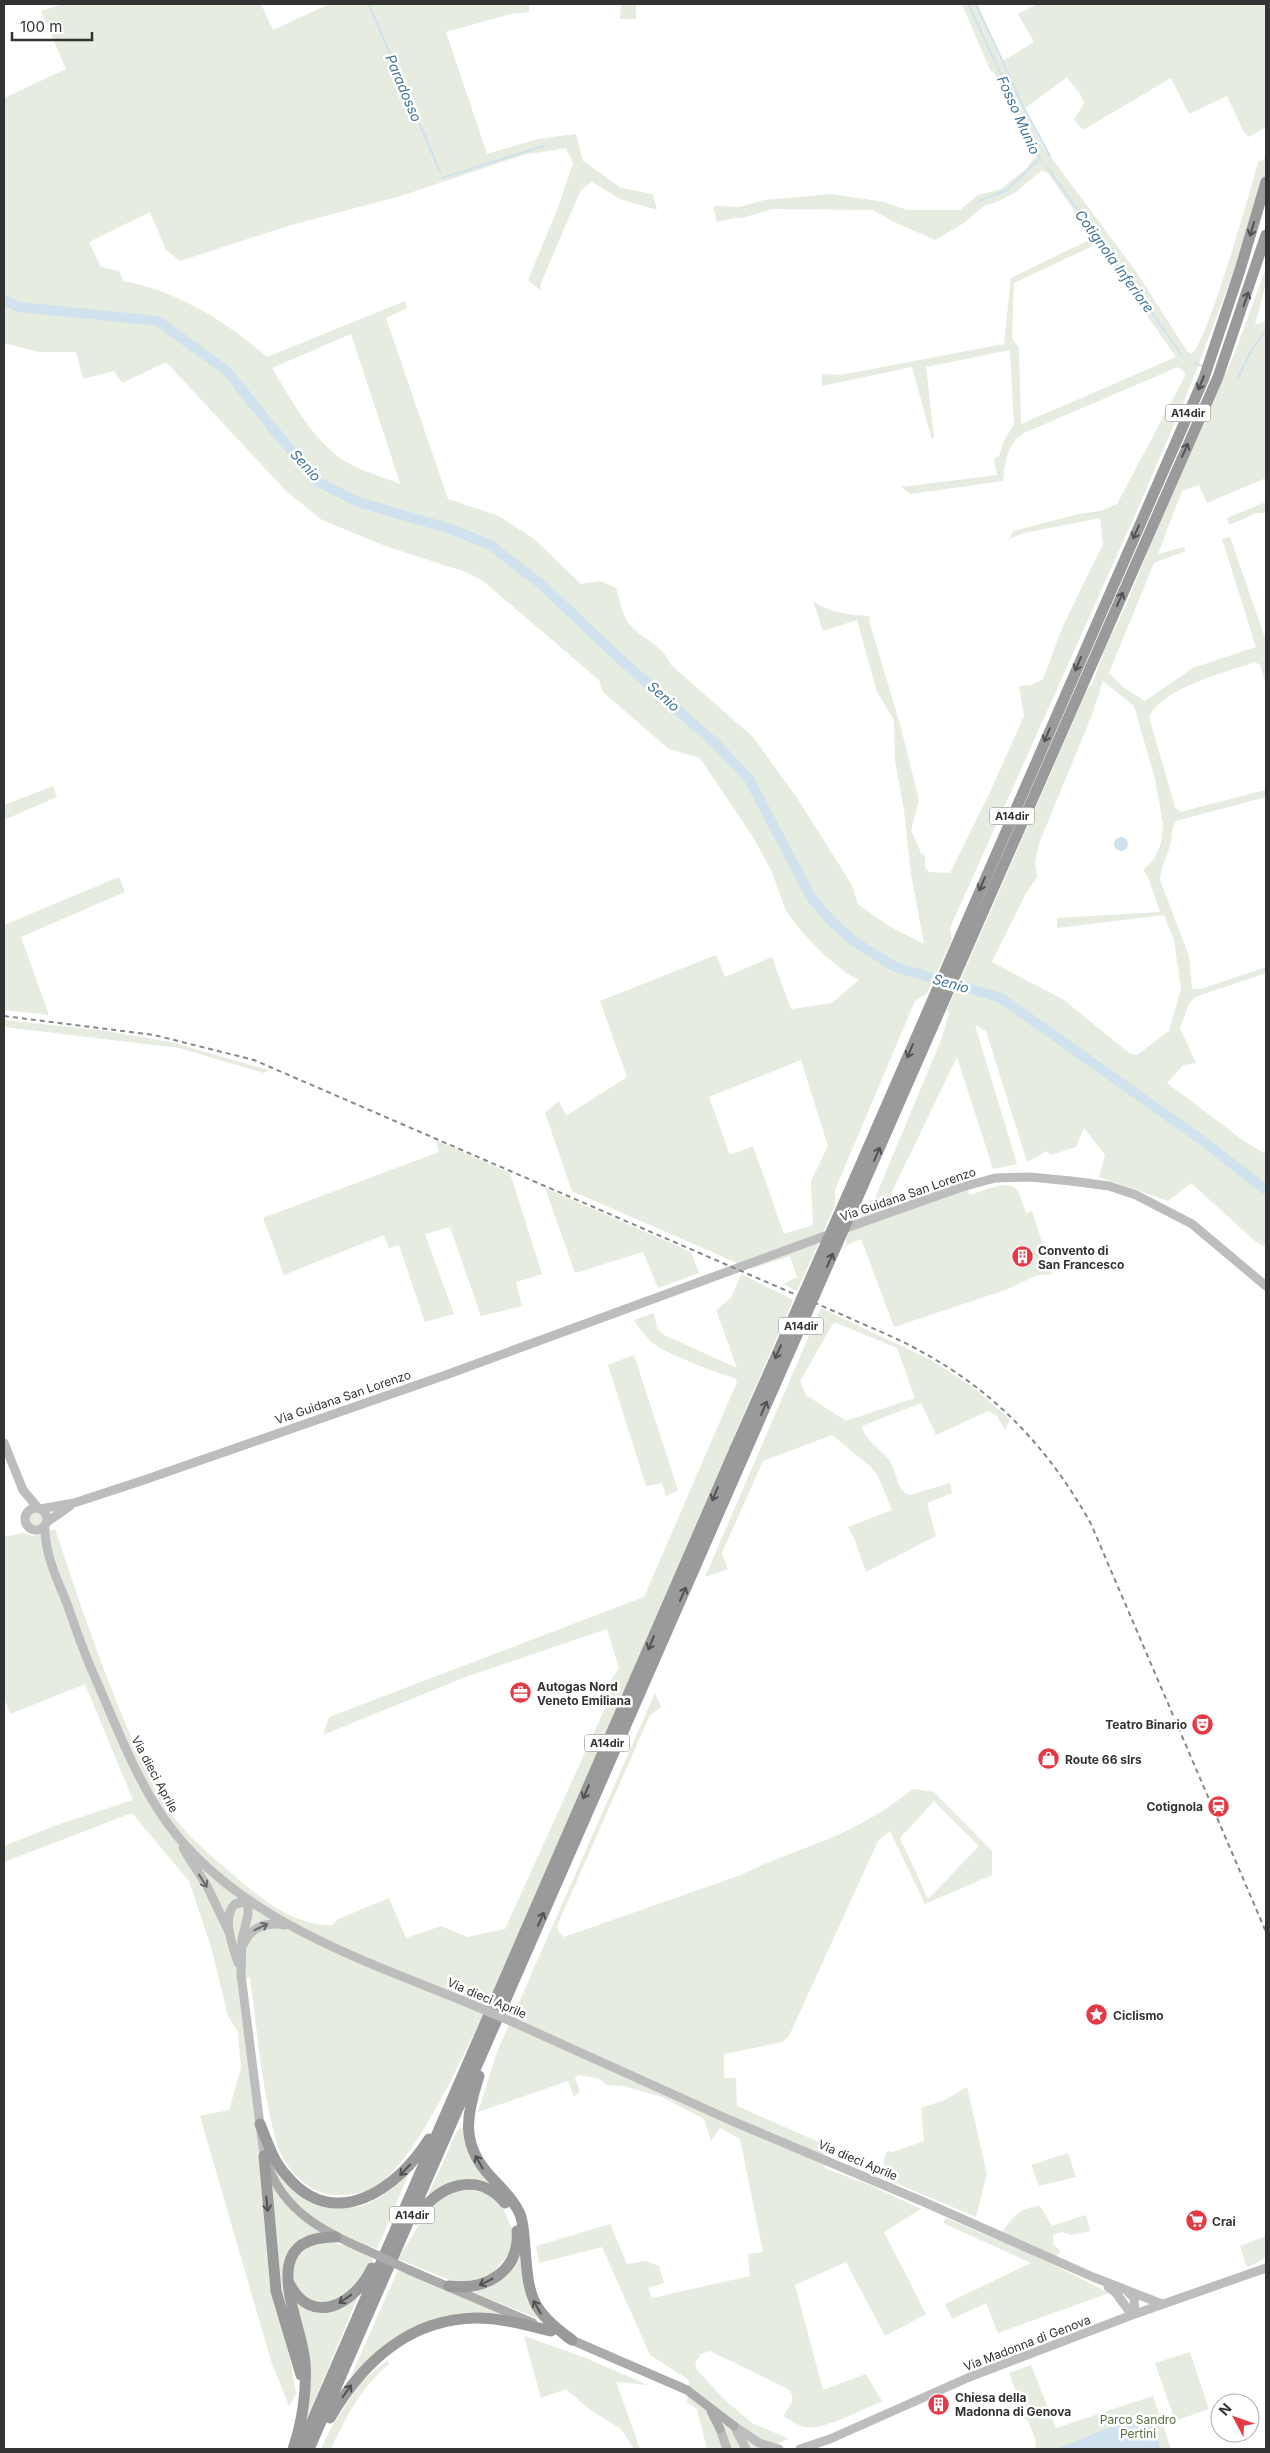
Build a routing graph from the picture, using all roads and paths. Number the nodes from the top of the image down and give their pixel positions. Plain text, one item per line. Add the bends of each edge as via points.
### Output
1 (1266, 182) edge
2 (1266, 234) edge
3 (963, 943) junction
4 (1266, 1286) edge
5 (4, 1443) edge
6 (740, 1451) junction
7 (23, 1490) junction
8 (74, 1503) junction
9 (39, 1508) junction
10 (26, 1513) junction
11 (46, 1524) junction
12 (34, 1530) junction
13 (48, 1552) junction
14 (168, 1824) junction
15 (248, 1901) junction
16 (292, 1926) junction
17 (230, 1934) junction
18 (241, 1951) junction
19 (241, 1976) junction
20 (514, 1980) junction
21 (480, 2037) junction
22 (260, 2124) junction
23 (264, 2156) junction
24 (416, 2184) junction
25 (336, 2237) junction
26 (1266, 2268) edge
27 (1093, 2277) junction
28 (288, 2281) junction
29 (449, 2286) junction
30 (1127, 2290) junction
31 (1116, 2293) junction
32 (375, 2299) junction
33 (1162, 2304) junction
34 (1134, 2314) junction
35 (1115, 2322) junction
36 (551, 2331) junction
37 (572, 2340) junction
38 (304, 2387) junction
39 (706, 2403) junction
40 (734, 2426) junction
41 (720, 2429) junction
42 (293, 2449) edge
43 (300, 2449) edge
44 (309, 2449) edge
45 (315, 2449) edge
46 (719, 2449) edge
47 (727, 2449) edge
48 (746, 2449) edge
49 (779, 2449) edge
50 (800, 2449) edge

1 -> 3 highway, A14dir via 1204,378 1089,637
3 -> 2 highway, A14dir via 1078,695 1218,377
3 - 6 highway, A14dir, bridge
4 - 8 main road, Via Guidana San Lorenzo via 1192,1224 1136,1194 1108,1186 1021,1176 995,1178 658,1296 443,1376
5 - 7 main road
20 -> 6 highway, A14dir
6 -> 21 highway, A14dir
7 - 9 main road
7 - 10 main road
8 - 9 main road
8 - 11 main road
9 - 10 main road
9 - 11 main road via 45,1513
10 - 12 main road via 25,1524
11 - 12 main road via 40,1530
11 - 13 main road, Via dieci Aprile
12 - 13 main road, Via dieci Aprile
13 - 14 main road, Via dieci Aprile via 87,1660 128,1752
14 - 15 main road, Via dieci Aprile via 195,1856
14 -> 17 main road, A14dir via 207,1886
15 - 16 main road, Via dieci Aprile
15 - 17 main road, A14dir via 235,1904 231,1909
15 - 18 main road, A14dir
18 -> 16 main road via 249,1934 258,1927 269,1923
16 - 27 main road, Via dieci Aprile, bridge
17 - 19 main road, A14dir
18 - 19 main road, A14dir
19 - 22 main road, A14dir
20 - 32 highway, A14dir
37 -> 20 highway, A14dir via 544,2318 534,2304 526,2277 520,2215 511,2199 479,2163 468,2133 470,2104
21 -> 22 highway, A14dir via 460,2071 427,2143 397,2179 370,2197 340,2203 320,2199 304,2191 290,2181 280,2167
21 - 24 highway, A14dir
22 - 23 main road, A14dir
23 - 25 main road, A14dir via 273,2179 292,2206
23 -> 38 highway, A14dir via 276,2291
24 -> 28 highway, A14dir via 390,2228 371,2272 344,2302 326,2308 315,2307 299,2298
24 - 43 highway, A14dir
25 - 28 highway, A14dir via 308,2241 296,2250 290,2262
25 - 29 main road, A14dir, bridge
26 - 33 main road, Via Madonna di Genova
27 - 30 main road
27 - 31 main road
28 - 38 highway, A14dir via 291,2309 303,2350
32 -> 29 highway, A14dir via 427,2203 448,2188 478,2186 497,2194 511,2210 516,2226 515,2252 506,2267 484,2284 461,2288
29 - 36 main road, A14dir
30 - 33 main road
30 - 34 main road via 1134,2298
31 - 34 main road
31 - 35 main road via 1121,2305
32 - 44 highway, A14dir
33 - 34 main road, Via Madonna di Genova
34 - 35 main road, Via Madonna di Genova
35 - 50 main road, Via Madonna di Genova via 942,2389
36 - 37 main road, A14dir
45 -> 36 highway, A14dir via 330,2418 360,2374 383,2351 410,2334 442,2322 477,2318 515,2322
37 - 39 main road, A14dir via 687,2390
38 - 42 highway, A14dir via 300,2426
39 - 40 main road, A14dir
39 - 41 main road, A14dir
40 - 48 main road, A14dir
40 - 49 main road, A14dir via 759,2443
41 - 46 main road
41 - 47 main road, A14dir

